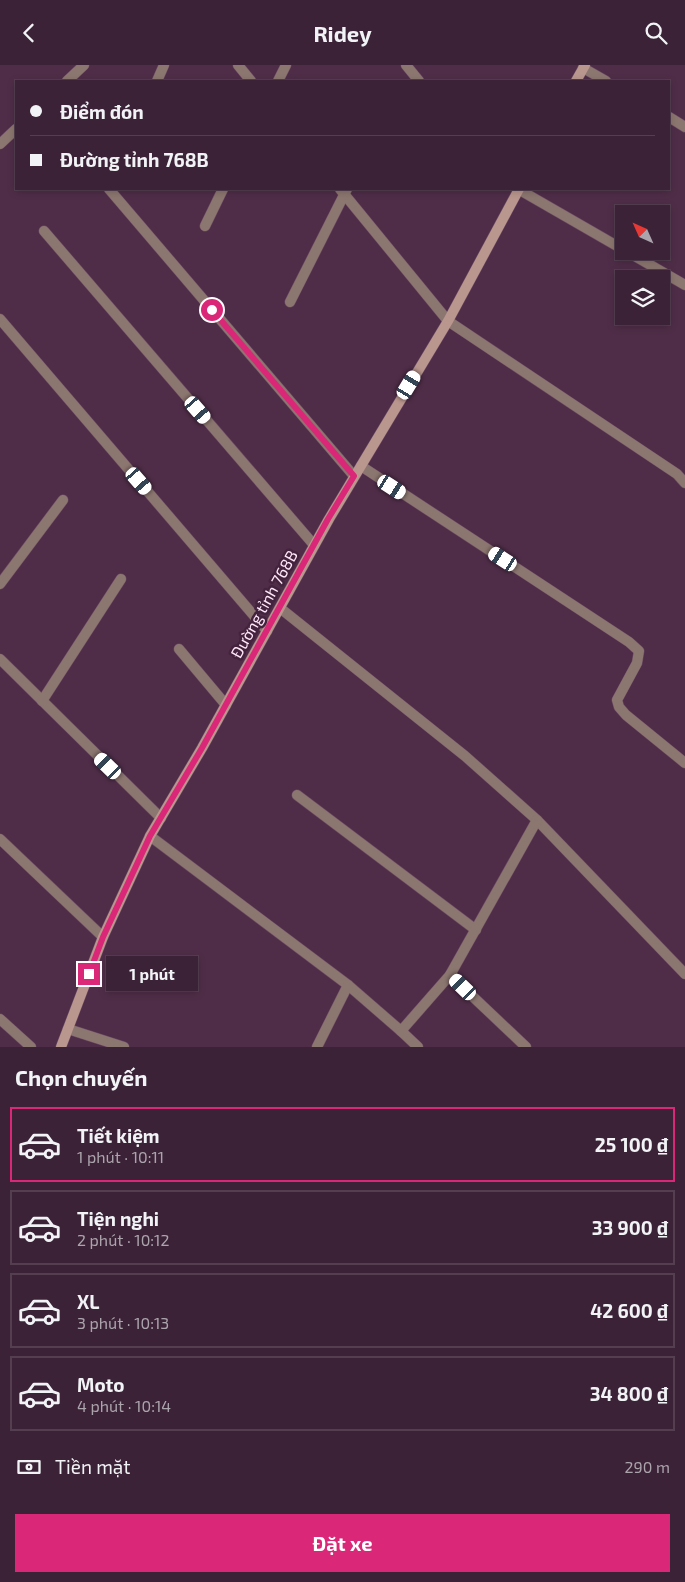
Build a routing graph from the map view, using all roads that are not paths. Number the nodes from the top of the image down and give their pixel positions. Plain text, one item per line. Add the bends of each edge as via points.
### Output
1 (84, 65) edge
2 (164, 65) edge
3 (238, 65) edge
4 (286, 65) edge
5 (406, 65) edge
6 (584, 67) edge
7 (68, 80) edge
8 (157, 80) edge
9 (250, 80) edge
10 (278, 80) edge
11 (418, 80) edge
12 (577, 80) edge
13 (604, 80) edge
14 (670, 118) edge
15 (685, 127) edge
16 (15, 130) edge
17 (0, 144) edge
18 (110, 190) edge
19 (222, 190) edge
20 (518, 190) edge
21 (521, 190) edge
22 (344, 191) edge
23 (205, 225) dead end
24 (44, 231) dead end
25 (615, 245) edge
26 (641, 260) edge
27 (685, 285) edge
28 (290, 302) dead end
29 (0, 319) edge
30 (448, 321) junction
31 (360, 466) junction
32 (354, 476) junction
33 (685, 483) edge
34 (64, 500) dead end
35 (314, 545) junction
36 (122, 579) dead end
37 (0, 584) edge
38 (280, 608) junction
39 (267, 631) junction
40 (179, 649) dead end
41 (0, 659) edge
42 (42, 701) junction
43 (226, 705) junction
44 (685, 763) edge
45 (297, 795) dead end
46 (161, 818) junction
47 (537, 820) junction
48 (150, 836) junction
49 (0, 839) edge
50 (476, 930) junction
51 (103, 937) junction
52 (685, 974) edge
53 (450, 975) junction
54 (348, 985) junction
55 (0, 1019) edge
56 (68, 1029) junction
57 (401, 1031) junction
58 (31, 1047) edge
59 (62, 1047) edge
60 (124, 1047) edge
61 (317, 1047) edge
62 (418, 1047) edge
63 (526, 1047) edge

1 - 7 street
2 - 8 street
3 - 9 street
4 - 10 street
5 - 11 street
6 - 12 street
6 - 13 street
14 - 15 street
16 - 17 street
18 - 32 street
19 - 23 street
20 - 30 street, Đường tỉnh 768B
21 - 25 street
22 - 28 street
22 - 30 street
24 - 35 street
26 - 27 street
29 - 39 street
30 - 31 street, Đường tỉnh 768B
30 - 33 street via 677,474
31 - 32 street, Đường tỉnh 768B
31 - 44 street via 639,651 637,663 617,700 618,707
32 - 35 street, Đường tỉnh 768B
34 - 37 street
35 - 38 street, Đường tỉnh 768B
36 - 42 street
38 - 39 street, Đường tỉnh 768B
38 - 47 street via 466,756
39 - 43 street, Đường tỉnh 768B
40 - 43 street
41 - 42 street
42 - 46 street
43 - 46 street, Đường tỉnh 768B
45 - 50 street
46 - 48 street, Đường tỉnh 768B
47 - 50 street
47 - 52 street
48 - 51 street, Đường tỉnh 768B
48 - 54 street
49 - 51 street
50 - 53 street
51 - 56 street, Đường tỉnh 768B
53 - 57 street
53 - 63 street
54 - 57 street
54 - 61 street
55 - 58 street
56 - 59 street, Đường tỉnh 768B
56 - 60 street
57 - 62 street

